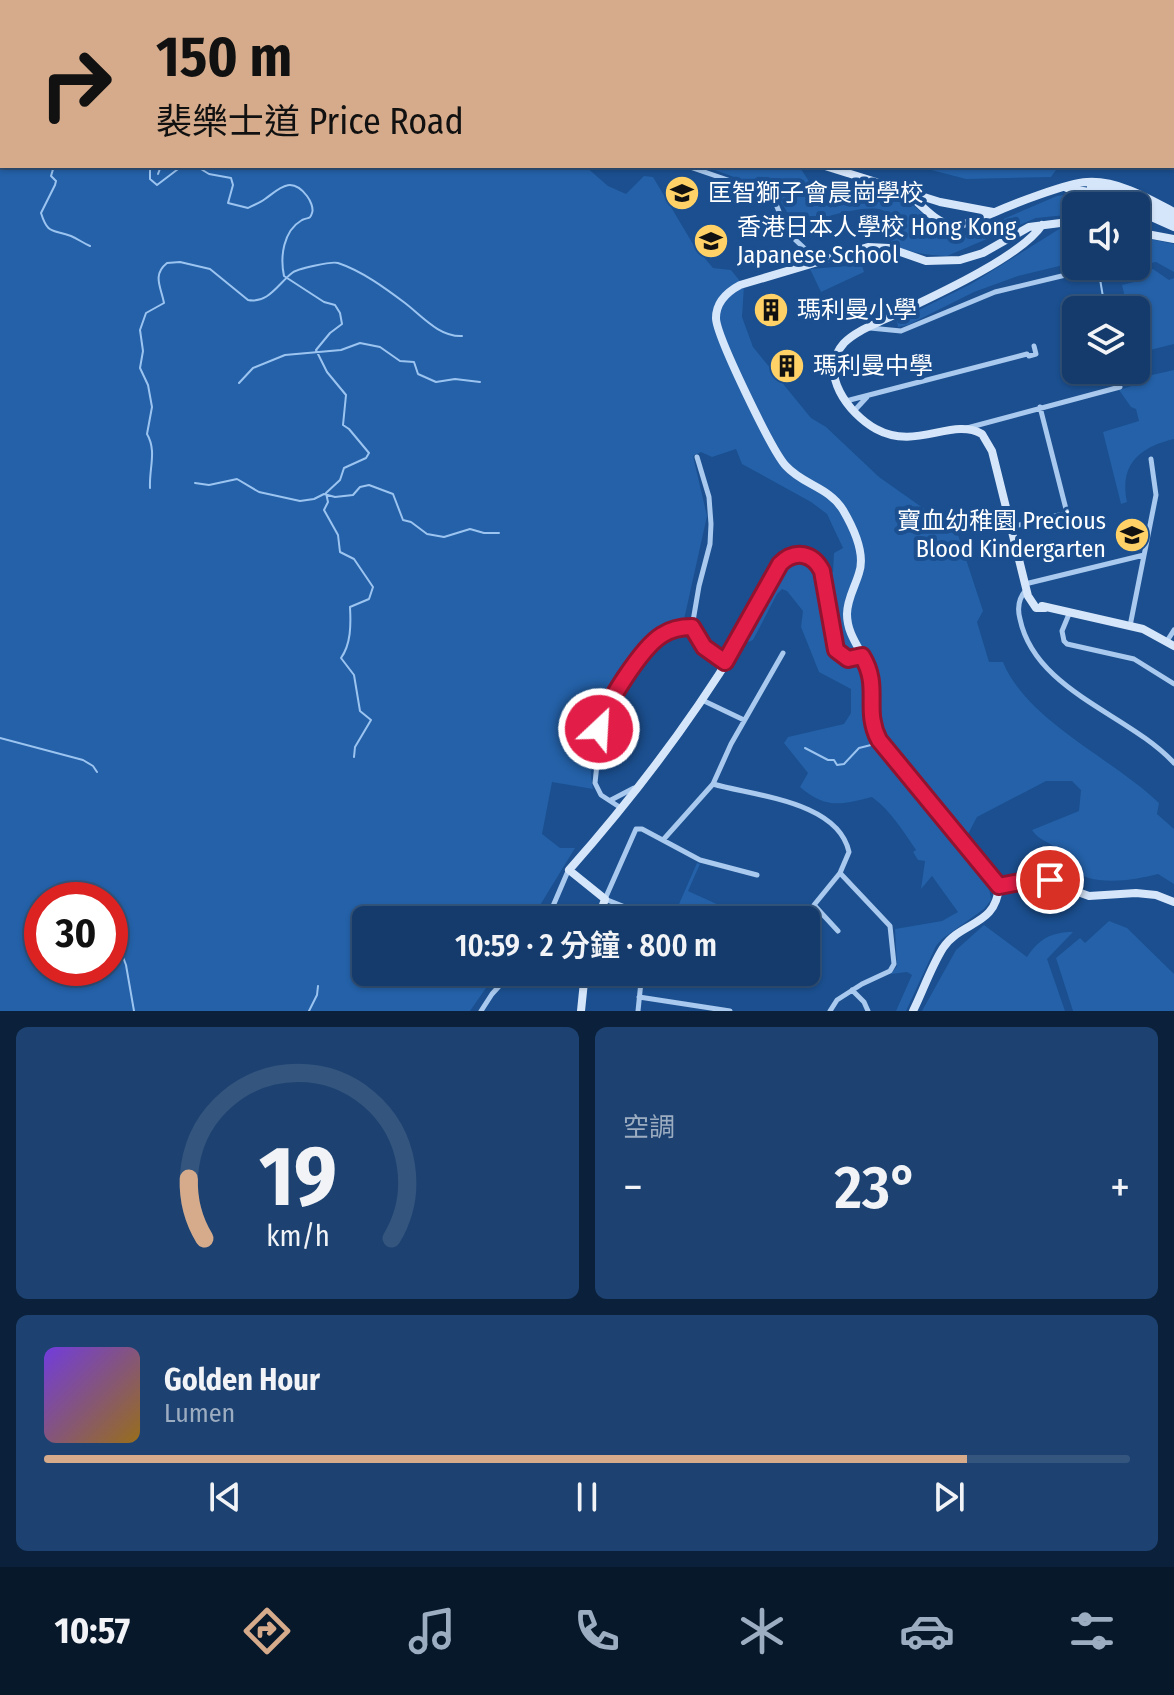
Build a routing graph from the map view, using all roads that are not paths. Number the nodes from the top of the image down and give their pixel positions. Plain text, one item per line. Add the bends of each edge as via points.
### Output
1 (693, 168) edge
2 (831, 168) edge
3 (1067, 188) junction
4 (1088, 192) edge
5 (907, 193) junction
6 (940, 202) junction
7 (994, 212) junction
8 (1174, 212) edge
9 (1150, 216) edge
10 (936, 218) junction
11 (1174, 219) edge
12 (1062, 223) edge
13 (1042, 225) junction
14 (1174, 227) edge
15 (1150, 235) edge
16 (1174, 239) edge
17 (818, 261) junction
18 (1062, 277) edge
19 (889, 318) junction
20 (866, 328) junction
21 (904, 330) junction
22 (1027, 354) dead end
23 (1120, 387) dead end
24 (871, 394) junction
25 (845, 401) junction
26 (1040, 407) junction
27 (854, 411) junction
28 (988, 421) junction
29 (967, 428) junction
30 (979, 432) junction
31 (697, 457) dead end
32 (1151, 459) dead end
33 (1011, 527) junction
34 (1144, 555) junction
35 (1026, 587) junction
36 (1069, 614) junction
37 (1130, 626) junction
38 (692, 627) junction
39 (1174, 630) edge
40 (1170, 643) edge
41 (783, 653) dead end
42 (862, 656) junction
43 (725, 662) junction
44 (1174, 684) edge
45 (700, 699) junction
46 (744, 720) junction
47 (1174, 763) edge
48 (640, 783) junction
49 (713, 784) junction
50 (610, 800) junction
51 (622, 809) junction
52 (663, 840) junction
53 (569, 870) junction
54 (840, 873) junction
55 (757, 875) dead end
56 (999, 886) junction
57 (605, 899) junction
58 (1174, 902) edge
59 (553, 906) edge
60 (603, 906) edge
61 (622, 906) edge
62 (838, 931) dead end
63 (499, 986) edge
64 (584, 986) edge
65 (640, 986) edge
66 (852, 990) junction
67 (639, 997) junction
68 (481, 1011) edge
69 (581, 1011) edge
70 (638, 1011) edge
71 (730, 1011) edge
72 (830, 1011) edge
73 (868, 1011) edge
74 (913, 1011) edge

1 - 17 street via 774,199 787,232
2 - 5 main road
3 - 4 main road
3 - 7 main road
3 - 8 main road via 1103,183
3 - 11 main road via 1104,189
5 - 6 main road
5 - 10 main road
6 - 7 main road
6 - 10 main road via 934,207
7 - 10 main road via 962,224
9 - 14 main road
12 - 13 main road
13 - 17 main road via 975,256 951,261 926,261 880,246
13 - 19 main road via 1025,245
15 - 16 main road
17 - 42 main road via 735,288 721,300 716,322 775,452 795,475 833,497 850,523 861,563 847,621
18 - 21 street via 989,294
19 - 20 main road
19 - 21 street via 896,330
20 - 21 street
20 - 25 main road via 843,345 837,357 835,375
22 - 24 street
23 - 26 street
24 - 25 street
24 - 27 street
25 - 27 main road
26 - 28 street
26 - 33 street via 1067,513
27 - 29 main road via 877,430 897,437
28 - 29 street
28 - 30 street
29 - 30 main road
30 - 33 main road via 992,451
31 - 38 street via 711,524
32 - 34 street via 1156,495
33 - 35 main road
34 - 35 street
34 - 37 street
35 - 36 main road via 1036,608
35 - 47 street via 1019,613 1024,634 1040,660 1069,688
36 - 37 main road
36 - 44 street via 1062,631 1067,644 1134,659
37 - 40 main road
38 - 43 street via 704,647
38 - 50 street via 680,627 656,640 605,711 595,779 599,792
39 - 40 street
41 - 46 street
42 - 43 main road via 848,659 836,650 822,571 813,558 799,554 780,564
42 - 56 main road via 873,681 871,718 879,740
43 - 45 main road
45 - 46 street
45 - 48 main road
46 - 49 street
48 - 50 street
48 - 51 main road
49 - 52 street
49 - 54 street via 789,802 821,816 847,844 848,857
50 - 51 street
51 - 53 main road
52 - 55 street via 706,863
52 - 57 street via 642,829 634,831
53 - 57 main road
53 - 59 street
54 - 62 street via 814,905
54 - 66 street via 887,923 893,939 892,969
56 - 58 main road via 1050,880 1100,897 1144,893
56 - 74 main road via 989,914 944,947
57 - 60 main road
57 - 61 street
63 - 68 street
64 - 69 main road
65 - 67 street
66 - 72 street
66 - 73 street
67 - 70 street
67 - 71 street

